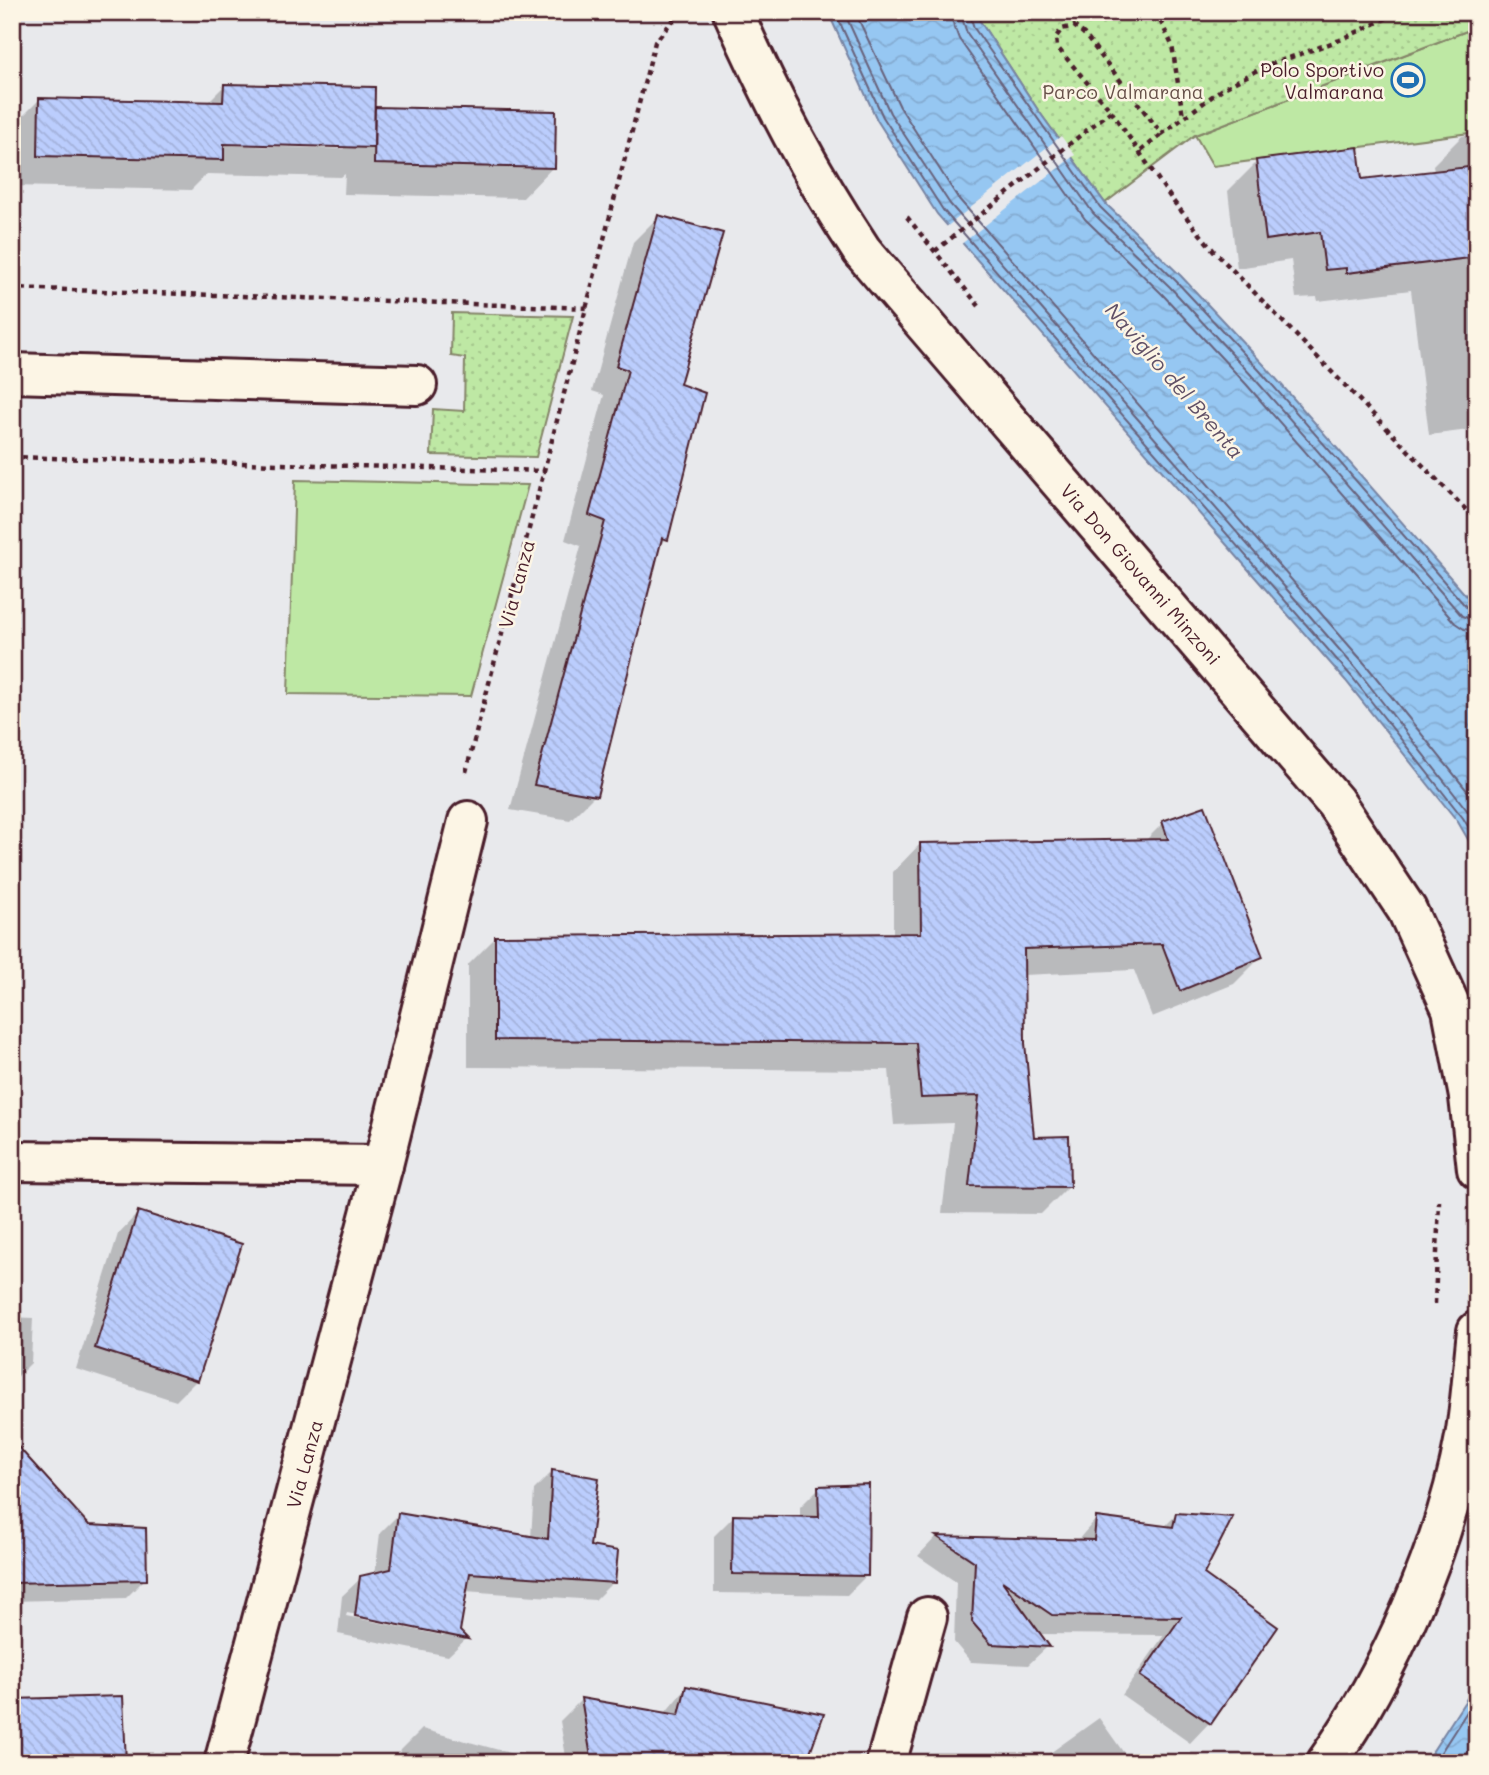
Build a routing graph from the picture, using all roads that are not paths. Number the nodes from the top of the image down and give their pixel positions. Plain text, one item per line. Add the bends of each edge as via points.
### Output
1 (733, 12) edge
2 (12, 373) edge
3 (417, 385) dead end
4 (468, 821) road end
5 (12, 1161) edge
6 (383, 1166) junction
7 (1477, 1169) edge
8 (1477, 1331) edge
9 (927, 1618) dead end
10 (224, 1763) edge
11 (887, 1763) edge
12 (1326, 1763) edge

1 - 7 street, Via Don Giovanni Minzoni via 772,102 862,251 1335,802 1407,910 1452,1009
2 - 3 street
4 - 6 street, Via Lanza
5 - 6 street
6 - 10 street, Via Lanza
8 - 12 street via 1465,1438 1437,1543 1395,1645
9 - 11 street

